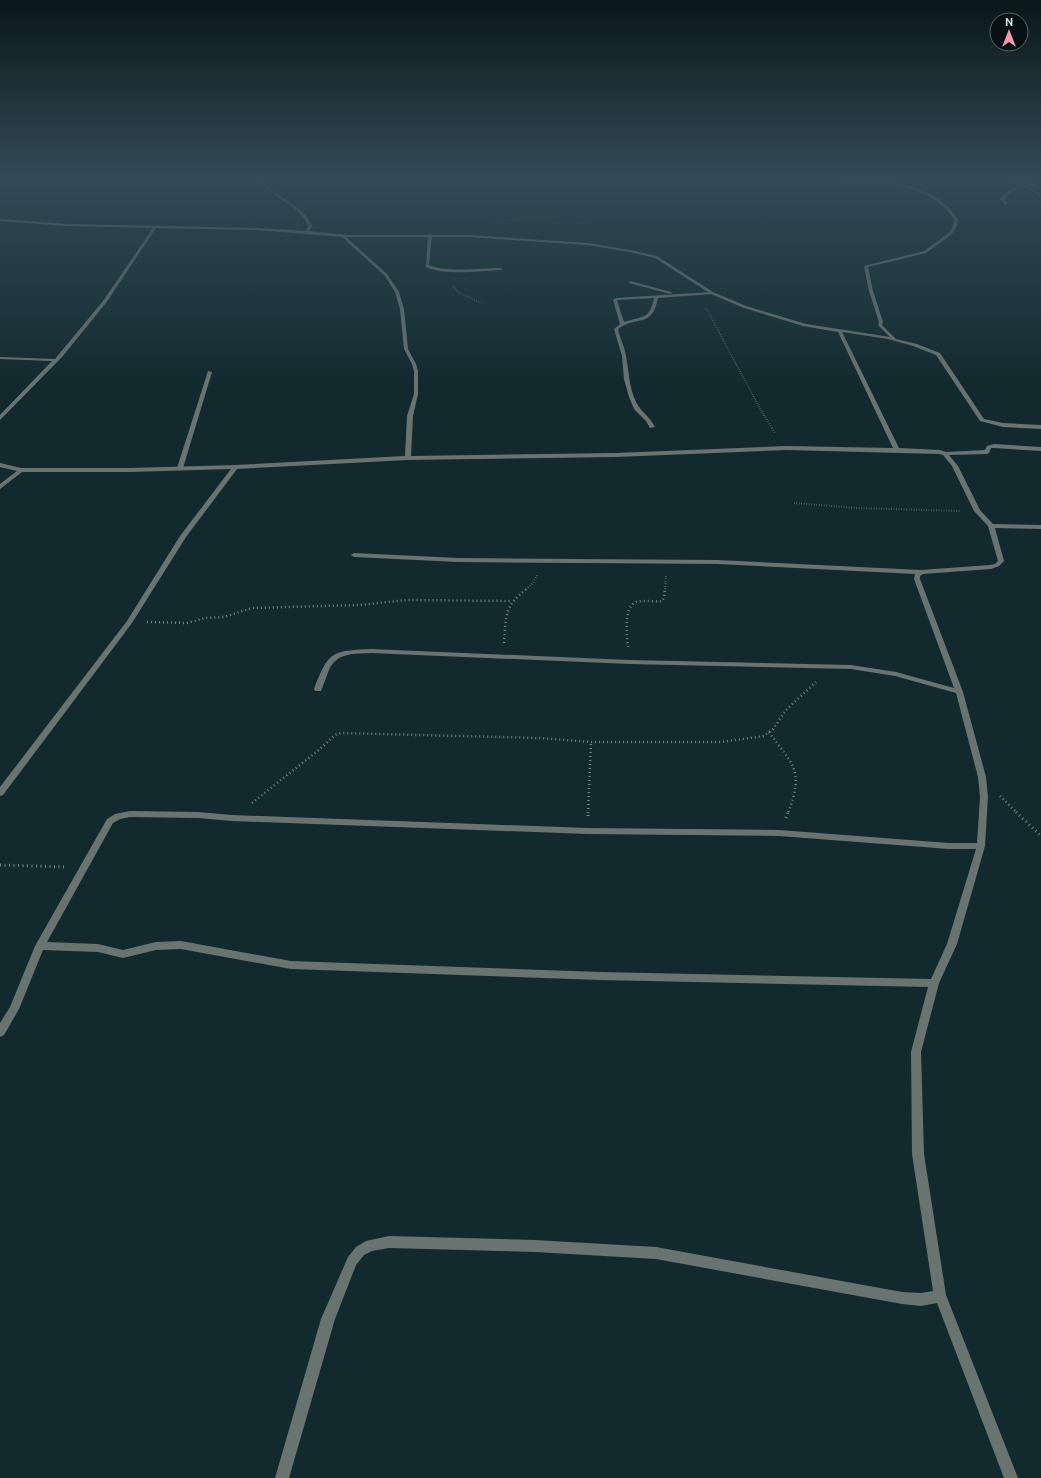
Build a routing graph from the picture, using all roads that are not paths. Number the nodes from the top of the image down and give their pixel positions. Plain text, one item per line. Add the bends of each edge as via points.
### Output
1 (141, 248) edge
2 (356, 248) edge
3 (429, 248) edge
4 (605, 248) edge
5 (931, 248) edge
6 (500, 269) dead end
7 (630, 282) dead end
8 (712, 293) junction
9 (675, 295) junction
10 (656, 296) junction
11 (623, 325) junction
12 (840, 332) junction
13 (896, 340) junction
14 (0, 358) edge
15 (55, 360) junction
16 (210, 372) dead end
17 (0, 418) edge
18 (652, 427) dead end
19 (1041, 428) edge
20 (1041, 449) edge
21 (897, 450) junction
22 (945, 454) junction
23 (408, 458) junction
24 (0, 465) edge
25 (235, 467) junction
26 (180, 468) junction
27 (21, 470) junction
28 (0, 487) edge
29 (991, 526) junction
30 (1041, 527) edge
31 (354, 555) dead end
32 (921, 572) junction
33 (318, 689) dead end
34 (959, 692) junction
35 (0, 793) edge
36 (981, 846) junction
37 (40, 946) junction
38 (934, 983) junction
39 (0, 1032) edge
40 (940, 1295) junction
41 (282, 1478) edge
42 (1011, 1478) edge

1 - 15 street via 105,302
2 - 23 street via 386,275 397,292 402,309 406,349 416,371 416,394 410,416
3 - 6 street via 427,266 435,269
4 - 8 street via 643,254 664,262
5 - 13 street via 925,252 866,266 880,325
7 - 9 street
8 - 9 street
8 - 12 street via 745,307
9 - 10 street
10 - 11 street via 653,313
10 - 11 street via 635,296 615,300
11 - 18 street via 616,329 624,356 627,383 636,407 649,419
12 - 13 street
12 - 21 street
13 - 19 street via 938,354 982,420 1003,425
14 - 15 street
15 - 17 street
16 - 26 street
20 - 22 street via 994,446 989,447 987,452
21 - 22 street
21 - 23 street via 786,448 616,455
22 - 29 street via 955,466 977,511
23 - 25 street
24 - 27 street
25 - 26 street
25 - 35 street via 183,536 130,622
26 - 27 street
27 - 28 street
29 - 30 street
29 - 32 street via 1001,561 997,565
31 - 32 street via 458,560 666,561
32 - 34 street via 917,579
33 - 34 street via 327,662 331,658 347,652 371,651 870,669
34 - 36 street via 982,777 984,797
36 - 37 street via 949,846 779,833 588,831 130,814 118,816 110,821
36 - 38 street via 952,944
37 - 38 street via 98,948 123,954 156,946 181,946 292,965 592,976
37 - 39 street via 14,1009
38 - 40 street via 916,1052 918,1154
40 - 41 street via 934,1298 902,1298 656,1253 535,1246 389,1242 370,1245 360,1251 352,1262 328,1319
40 - 42 street

